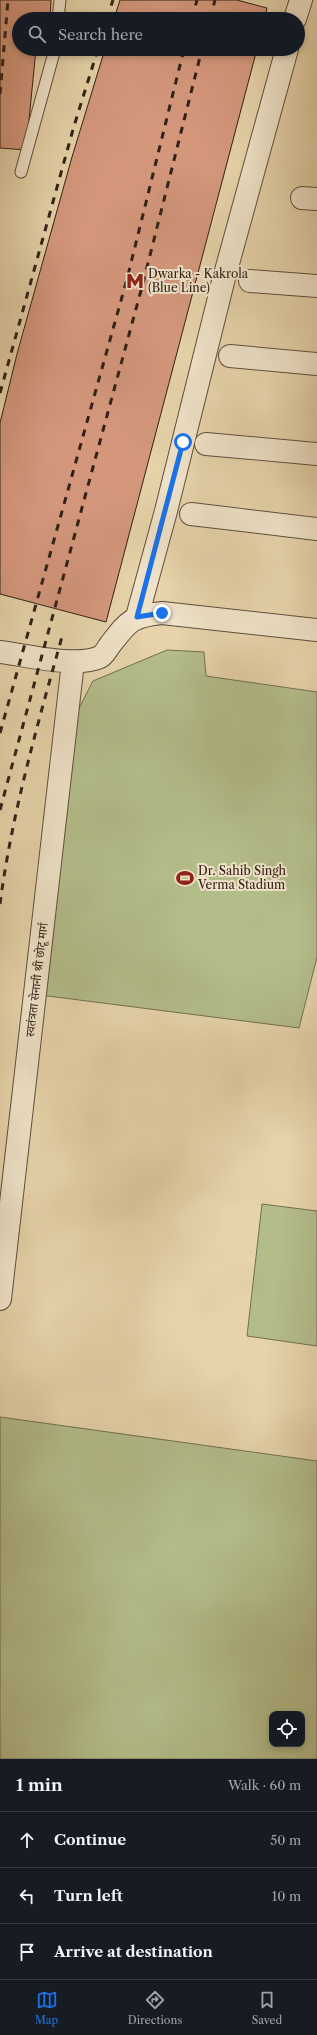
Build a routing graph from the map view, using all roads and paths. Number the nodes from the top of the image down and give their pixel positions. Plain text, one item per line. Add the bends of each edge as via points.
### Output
1 (60, 0) edge
2 (300, 0) edge
3 (59, 12) edge
4 (297, 12) edge
5 (54, 56) edge
6 (285, 56) edge
7 (21, 172) dead end
8 (250, 281) dead end
9 (317, 286) edge
10 (230, 356) dead end
11 (317, 364) edge
12 (206, 444) dead end
13 (317, 454) edge
14 (191, 514) dead end
15 (317, 529) edge
16 (137, 617) junction
17 (317, 630) edge
18 (0, 652) edge
19 (73, 662) junction
20 (0, 1299) edge

1 - 3 lane
2 - 4 street
5 - 7 lane
6 - 16 street via 224,278
8 - 9 street
10 - 11 street
12 - 13 street
14 - 15 street
16 - 17 street via 162,613
16 - 19 street via 127,623 102,656
18 - 19 street
19 - 20 street, स्वतंत्रता सेनानी श्री छोटू मार्ग

